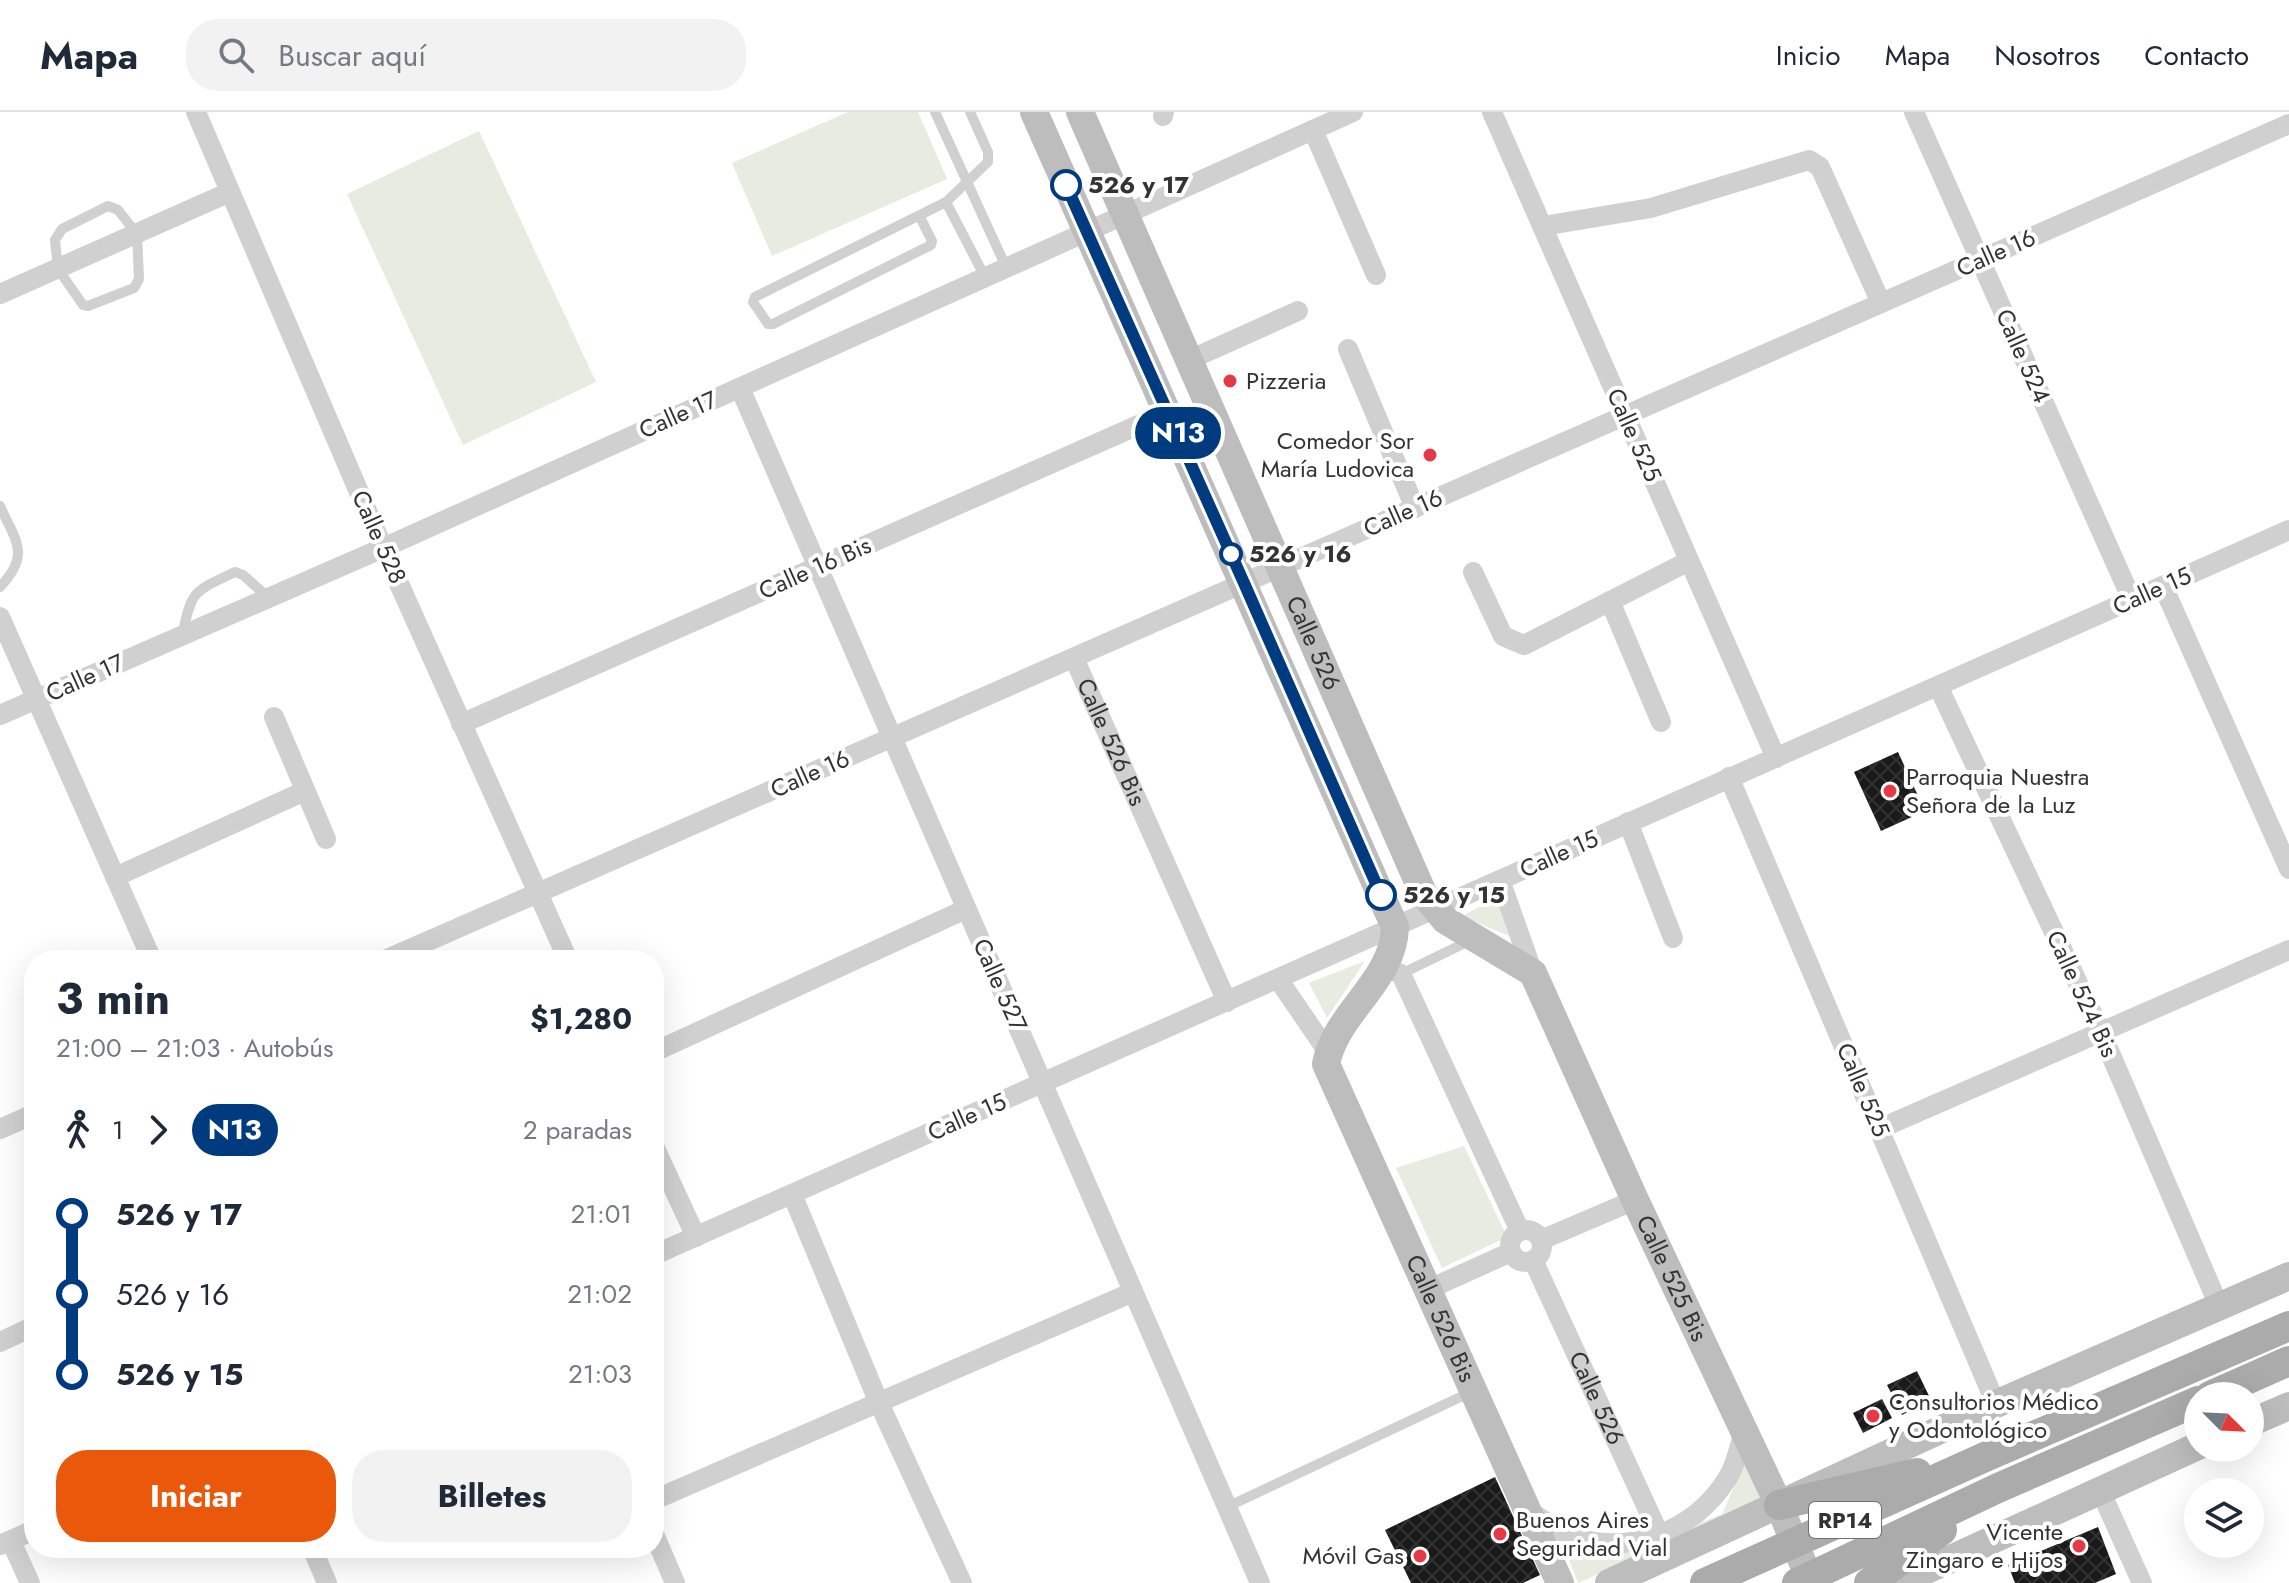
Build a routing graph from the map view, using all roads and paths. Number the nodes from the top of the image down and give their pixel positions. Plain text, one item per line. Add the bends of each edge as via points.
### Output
1 (196, 112) edge
2 (935, 112) edge
3 (970, 112) edge
4 (1034, 112) edge
5 (1080, 112) edge
6 (1353, 112) edge
7 (1492, 112) edge
8 (1914, 112) edge
9 (2289, 124) edge
10 (1313, 130) junction
11 (968, 181) junction
12 (230, 192) junction
13 (946, 202) junction
14 (1125, 214) junction
15 (920, 217) junction
16 (1543, 226) junction
17 (1086, 231) junction
18 (137, 234) junction
19 (1980, 260) junction
20 (1006, 267) junction
21 (58, 269) junction
22 (1376, 275) dead end
23 (985, 277) junction
24 (0, 294) edge
25 (1881, 303) junction
26 (1298, 311) dead end
27 (1348, 349) dead end
28 (1189, 360) junction
29 (740, 388) junction
30 (1168, 412) junction
31 (1625, 415) junction
32 (0, 506) edge
33 (1415, 508) junction
34 (2289, 530) edge
35 (383, 548) junction
36 (1689, 561) junction
37 (818, 567) junction
38 (1281, 567) junction
39 (1473, 572) dead end
40 (1244, 583) junction
41 (2163, 586) junction
42 (0, 587) edge
43 (269, 598) junction
44 (2132, 600) junction
45 (1610, 601) junction
46 (0, 617) edge
47 (183, 635) junction
48 (1074, 658) junction
49 (1938, 686) junction
50 (36, 700) junction
51 (0, 715) edge
52 (274, 717) dead end
53 (1661, 722) dead end
54 (461, 724) junction
55 (892, 738) junction
56 (1776, 758) junction
57 (1729, 777) junction
58 (305, 791) junction
59 (1628, 822) junction
60 (326, 839) dead end
61 (2289, 869) edge
62 (115, 877) junction
63 (1500, 880) junction
64 (537, 893) junction
65 (966, 909) junction
66 (1436, 909) junction
67 (1395, 927) junction
68 (1474, 938) junction
69 (1673, 938) dead end
70 (148, 950) edge
71 (408, 950) edge
72 (563, 950) edge
73 (2289, 950) edge
74 (1392, 970) junction
75 (1533, 973) junction
76 (1278, 979) junction
77 (1227, 1002) junction
78 (2101, 1032) junction
79 (664, 1047) edge
80 (1328, 1052) junction
81 (1042, 1083) junction
82 (24, 1118) edge
83 (0, 1129) edge
84 (1879, 1129) junction
85 (664, 1168) edge
86 (792, 1194) junction
87 (1635, 1200) junction
88 (1520, 1231) junction
89 (696, 1237) junction
90 (1537, 1250) junction
91 (664, 1251) edge
92 (1511, 1252) junction
93 (2289, 1276) edge
94 (1427, 1290) junction
95 (1133, 1292) junction
96 (2219, 1306) junction
97 (2289, 1326) edge
98 (24, 1331) edge
99 (0, 1342) edge
100 (2289, 1361) edge
101 (2242, 1382) edge
102 (1473, 1391) junction
103 (879, 1403) junction
104 (1996, 1404) junction
105 (2289, 1406) edge
106 (2184, 1407) edge
107 (2264, 1417) edge
108 (1744, 1432) junction
109 (2184, 1452) edge
110 (1985, 1457) junction
111 (1998, 1488) junction
112 (2100, 1490) junction
113 (664, 1496) edge
114 (1779, 1505) junction
115 (1227, 1507) junction
116 (1529, 1511) junction
117 (1660, 1536) junction
118 (6, 1543) edge
119 (1795, 1543) junction
120 (664, 1557) edge
121 (316, 1558) edge
122 (1932, 1576) edge
123 (1806, 1581) edge
124 (30, 1583) edge
125 (327, 1583) edge
126 (675, 1583) edge
127 (962, 1583) edge
128 (1260, 1583) edge
129 (1560, 1583) edge
130 (1609, 1583) edge
131 (1705, 1583) edge
132 (1869, 1583) edge
133 (1898, 1583) edge
134 (2142, 1583) edge

1 - 12 street, Calle 528
2 - 11 lane
3 - 11 lane via 988,162
4 - 17 main road, Calle 526
5 - 14 main road, Calle 526
6 - 10 street, Calle 17
7 - 16 street, Calle 525
8 - 19 street, Calle 524
9 - 19 street, Calle 16
10 - 14 street, Calle 17
10 - 22 street
11 - 13 lane
11 - 20 lane
12 - 18 street
12 - 35 street, Calle 528
13 - 15 lane
13 - 23 lane
14 - 17 street, Calle 17
14 - 28 main road, Calle 526
15 - 15 lane via 755,297 753,302 773,324 931,245
16 - 25 street via 1651,208 1809,160 1820,167
16 - 31 street, Calle 525
17 - 20 street, Calle 17
17 - 30 main road, Calle 526
18 - 21 street
18 - 21 lane via 118,210 108,206 58,234
18 - 21 lane via 139,279 134,288 83,305
19 - 25 street, Calle 16
19 - 44 street, Calle 524
20 - 23 street, Calle 17
21 - 24 street
23 - 29 street, Calle 17
25 - 31 street, Calle 16
26 - 28 street
27 - 33 street
28 - 38 main road, Calle 526
29 - 35 street, Calle 17
29 - 37 street, Calle 527
30 - 37 street, Calle 16 Bis
30 - 40 main road, Calle 526
31 - 33 street, Calle 16
31 - 36 street, Calle 525
32 - 42 lane via 19,549 14,571
33 - 38 street, Calle 16
34 - 41 street, Calle 15
35 - 43 street, Calle 17
35 - 54 street, Calle 528
36 - 45 street
36 - 56 street, Calle 525
37 - 54 street, Calle 16 Bis
37 - 55 street, Calle 527
38 - 40 street, Calle 16
38 - 66 main road, Calle 526 via 1423,893
39 - 45 street via 1503,636 1524,645
40 - 48 street, Calle 16
40 - 67 main road, Calle 526
41 - 44 street, Calle 15
41 - 61 street
43 - 47 street, Calle 17
43 - 47 lane via 235,572 197,591 188,606
44 - 49 street, Calle 15
45 - 53 street
46 - 50 street
47 - 50 street, Calle 17
48 - 55 street, Calle 16
48 - 77 street, Calle 526 Bis
49 - 56 street, Calle 15
49 - 78 street, Calle 524 Bis
50 - 51 street, Calle 17
50 - 62 street
52 - 58 street
54 - 64 street, Calle 528
55 - 64 street, Calle 16
55 - 65 street, Calle 527
56 - 57 street, Calle 15
57 - 59 street, Calle 15
57 - 84 street, Calle 525
58 - 60 street
58 - 62 street
59 - 63 street, Calle 15
59 - 69 street
62 - 70 street
63 - 66 street, Calle 15
63 - 75 street, Calle 525 Bis
64 - 71 street, Calle 16
64 - 72 street, Calle 528
65 - 79 street
65 - 81 street, Calle 527
66 - 67 street, Calle 15
66 - 68 main road
67 - 74 main road
67 - 76 street, Calle 15
68 - 74 lane
68 - 75 main road
73 - 78 street
74 - 80 main road via 1340,1028
74 - 88 street
75 - 87 main road, Calle 525 Bis
76 - 77 street, Calle 15
76 - 80 street, Calle 526 Bis
77 - 81 street, Calle 15
78 - 84 street
78 - 96 street, Calle 524 Bis
80 - 94 main road, Calle 526 Bis via 1328,1073
81 - 86 street, Calle 15
81 - 95 street, Calle 527
82 - 83 street
84 - 104 street, Calle 525
85 - 89 street
86 - 89 street, Calle 15
86 - 103 street
87 - 90 street
87 - 108 main road, Calle 525 Bis
88 - 90 street via 1535,1232
88 - 92 street via 1512,1237
89 - 91 street, Calle 15
90 - 92 street via 1518,1259
90 - 117 street, Calle 526
92 - 94 street
93 - 96 main road
94 - 102 main road, Calle 526 Bis
95 - 103 street
95 - 115 street, Calle 527
96 - 104 main road
97 - 110 main road, RP14
98 - 99 street
100 - 101 main road
102 - 115 lane
102 - 116 main road, Calle 526 Bis
103 - 113 street
103 - 127 street
104 - 114 main road
105 - 107 main road
106 - 111 main road, RP14
108 - 114 main road, Calle 525 Bis
108 - 117 street via 1729,1476 1713,1497 1700,1512
109 - 112 main road
110 - 114 main road
110 - 119 main road, RP14
111 - 123 main road, RP14
111 - 132 main road
112 - 122 main road
112 - 134 street
114 - 119 main road, Calle 525 Bis
114 - 130 main road
115 - 128 street, Calle 527
116 - 117 street via 1586,1540 1614,1544
116 - 129 main road, Calle 526 Bis
118 - 124 street
119 - 123 main road, Calle 525 Bis
119 - 131 main road, RP14
120 - 126 street
121 - 125 street
122 - 133 main road

